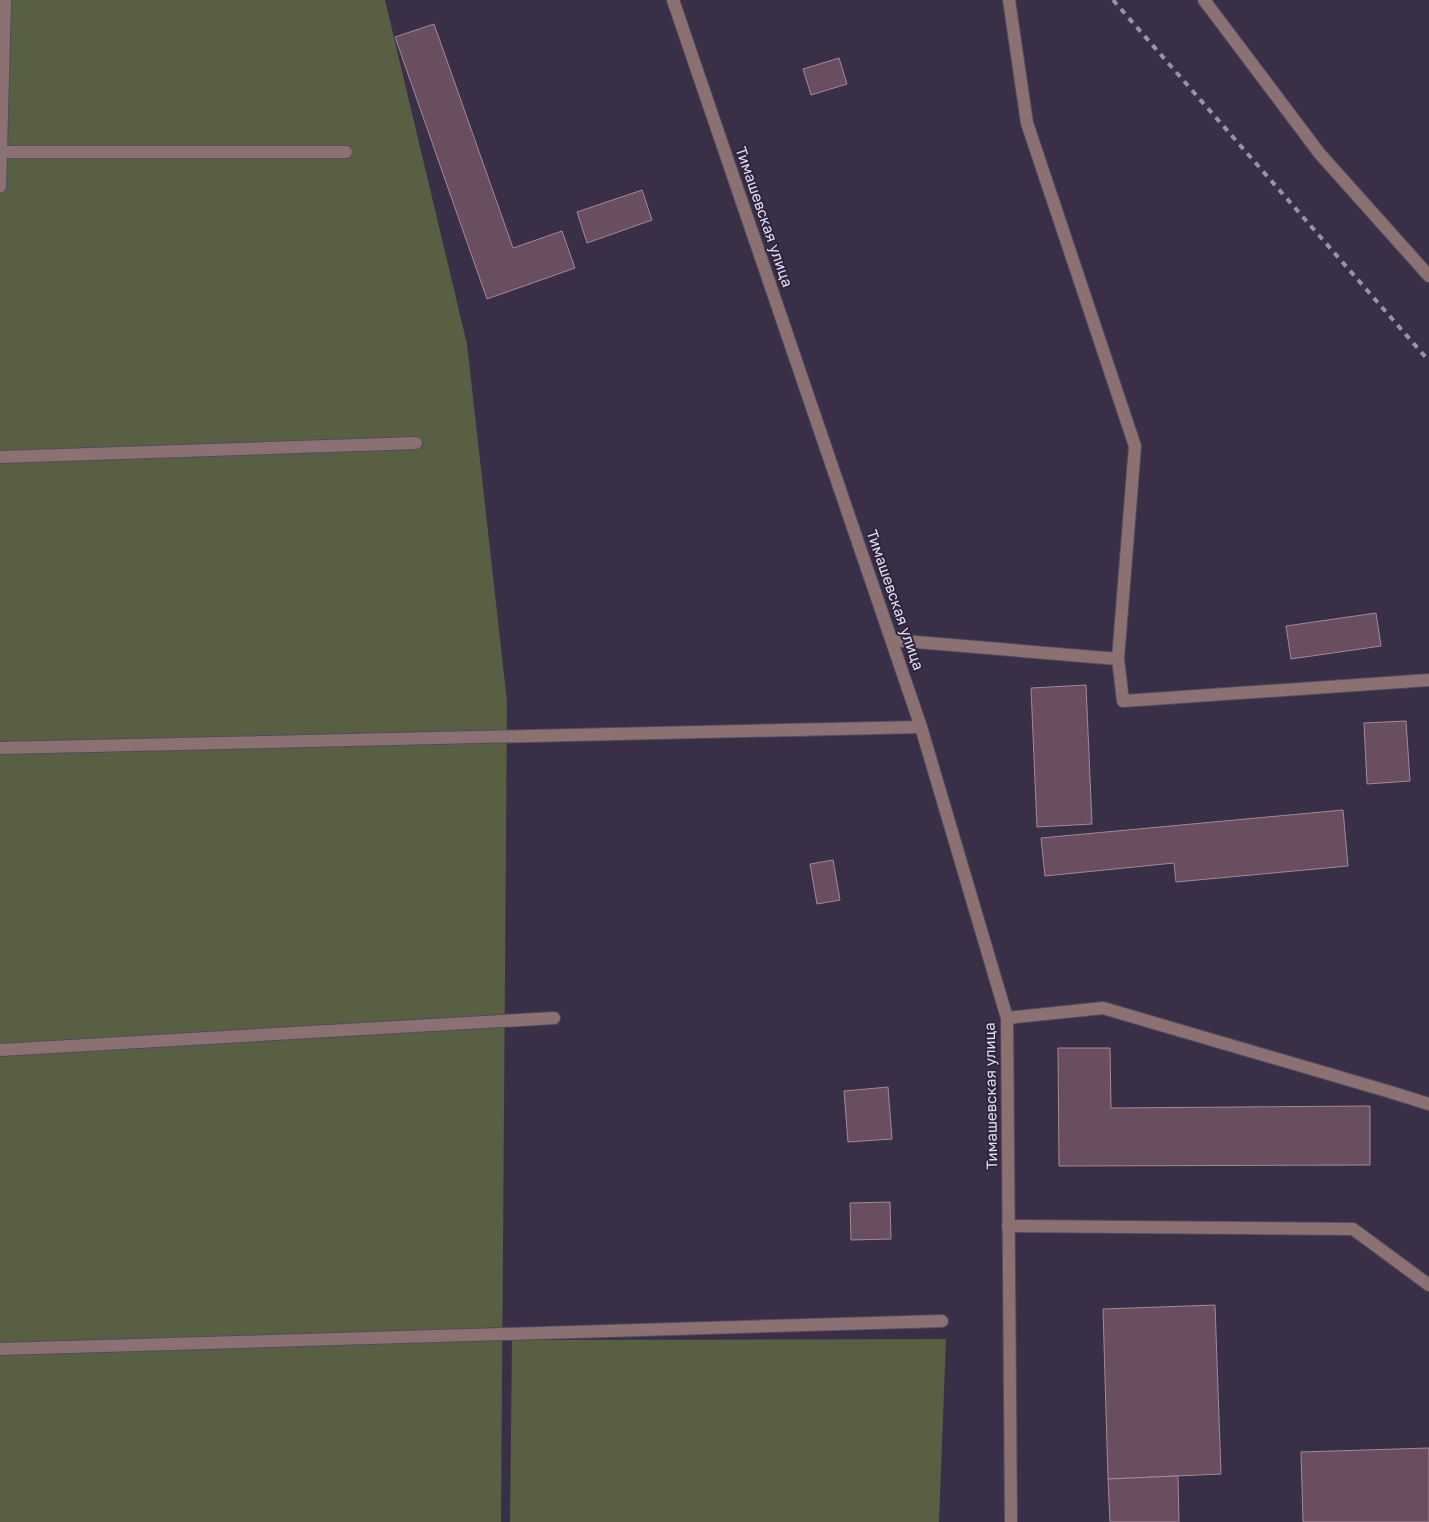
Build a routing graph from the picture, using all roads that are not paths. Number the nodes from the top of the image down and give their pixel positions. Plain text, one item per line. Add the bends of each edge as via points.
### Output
1 (5, 0) edge
2 (673, 0) edge
3 (1009, 0) edge
4 (1204, 0) edge
5 (0, 152) edge
6 (346, 152) dead end
7 (0, 187) edge
8 (1429, 276) edge
9 (416, 443) dead end
10 (0, 457) edge
11 (892, 640) junction
12 (1118, 660) junction
13 (1429, 680) edge
14 (921, 727) junction
15 (0, 748) edge
16 (554, 1018) dead end
17 (1007, 1018) junction
18 (0, 1050) edge
19 (1429, 1104) edge
20 (1008, 1226) junction
21 (1429, 1285) edge
22 (942, 1321) dead end
23 (0, 1348) edge
24 (1011, 1522) edge

1 - 5 street
2 - 11 street, Тимашевская улица
3 - 12 street via 1027,123 1135,446
4 - 8 street via 1320,154
5 - 6 street
5 - 7 street
9 - 10 street
11 - 12 street
11 - 14 street, Тимашевская улица
12 - 13 street via 1123,701
14 - 15 street
14 - 17 street, Тимашевская улица
16 - 18 street
17 - 19 street via 1103,1008
17 - 20 street, Тимашевская улица
20 - 21 street via 1353,1229
20 - 24 street, Тимашевская улица
22 - 23 street

